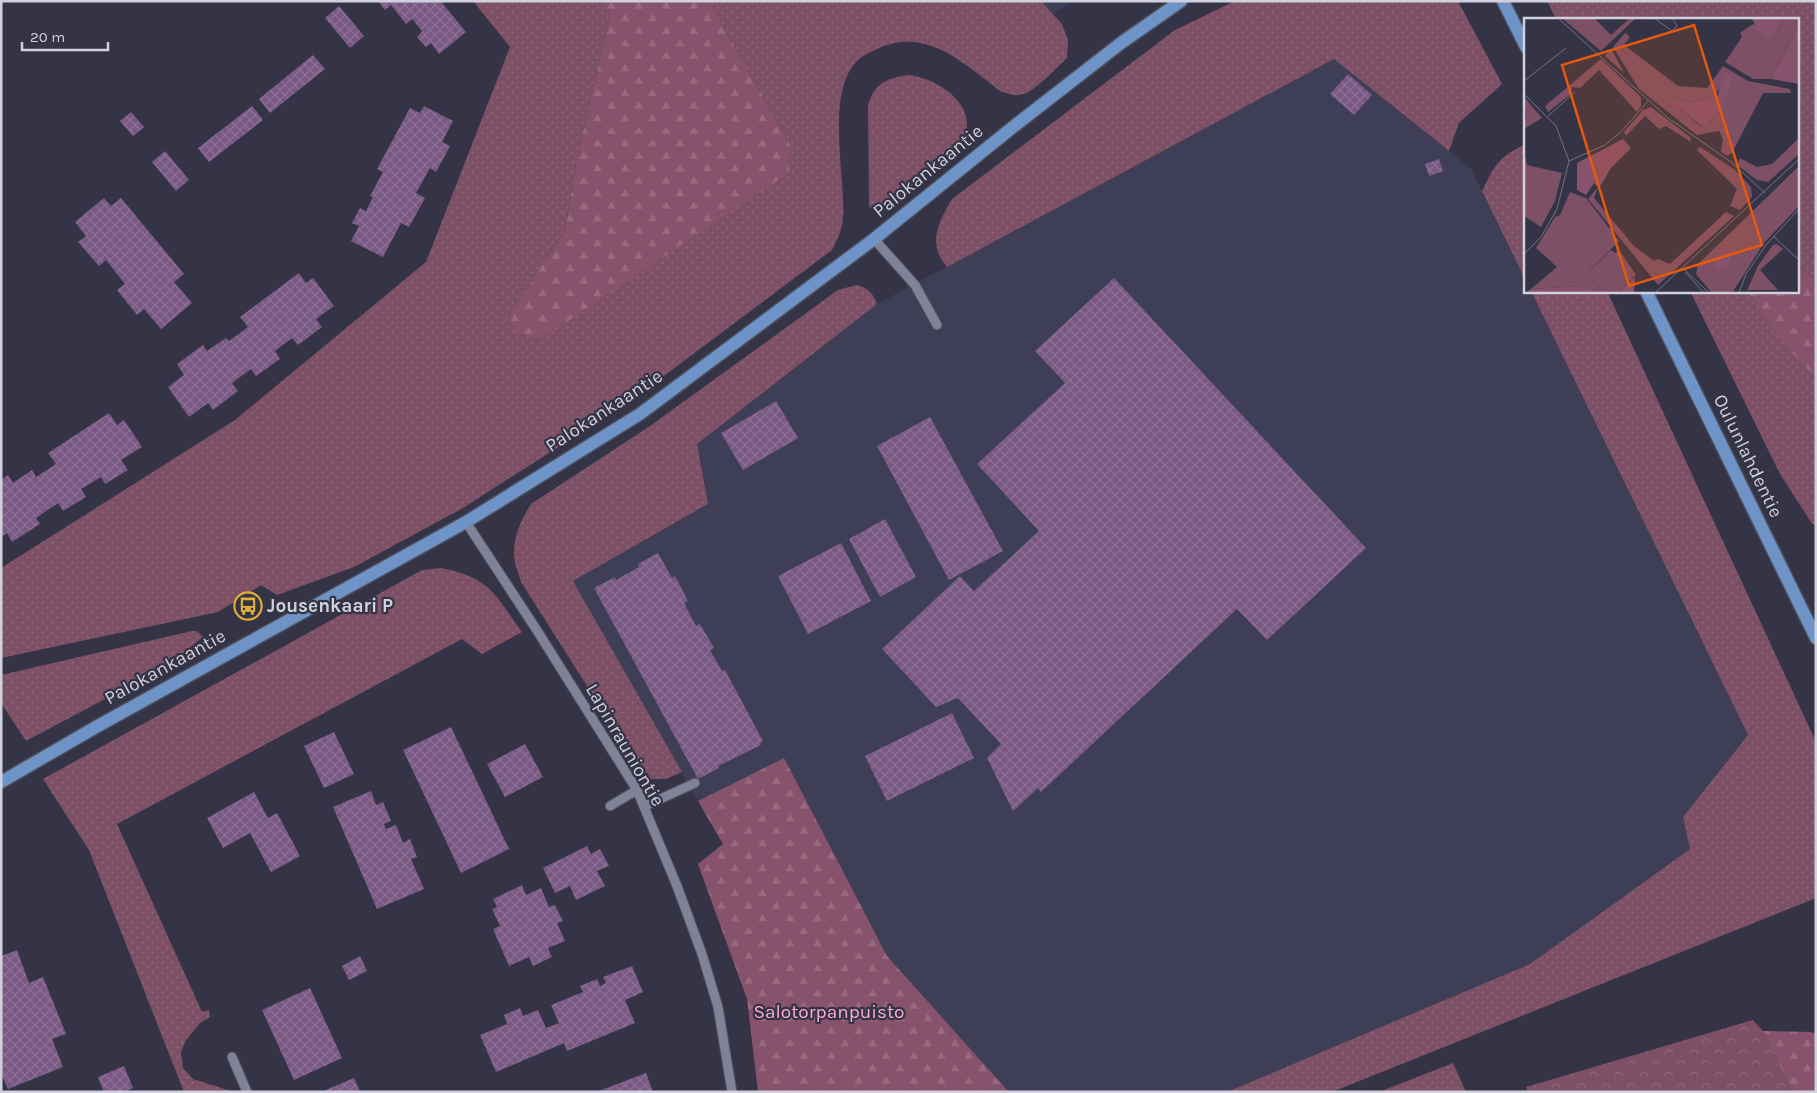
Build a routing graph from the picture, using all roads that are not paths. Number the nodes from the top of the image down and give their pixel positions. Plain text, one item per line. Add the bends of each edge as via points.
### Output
1 (1182, 1) edge
2 (1503, 1) edge
3 (1524, 43) edge
4 (874, 239) junction
5 (1646, 292) edge
6 (937, 325) dead end
7 (466, 522) junction
8 (1816, 638) edge
9 (1, 782) edge
10 (695, 783) dead end
11 (636, 790) junction
12 (610, 806) dead end
13 (644, 806) junction
14 (232, 1057) dead end
15 (247, 1092) edge
16 (732, 1092) edge

1 - 4 main road, Palokankaantie via 1121,43
2 - 3 main road
4 - 6 street via 915,285
4 - 7 main road, Palokankaantie via 640,414
5 - 8 main road, Oulunlahdentie
7 - 9 main road, Palokankaantie
7 - 11 street, Lapinrauniontie
10 - 13 street
11 - 12 street
11 - 13 street, Lapinrauniontie
13 - 16 street, Lapinrauniontie via 702,954 718,1007
14 - 15 street

